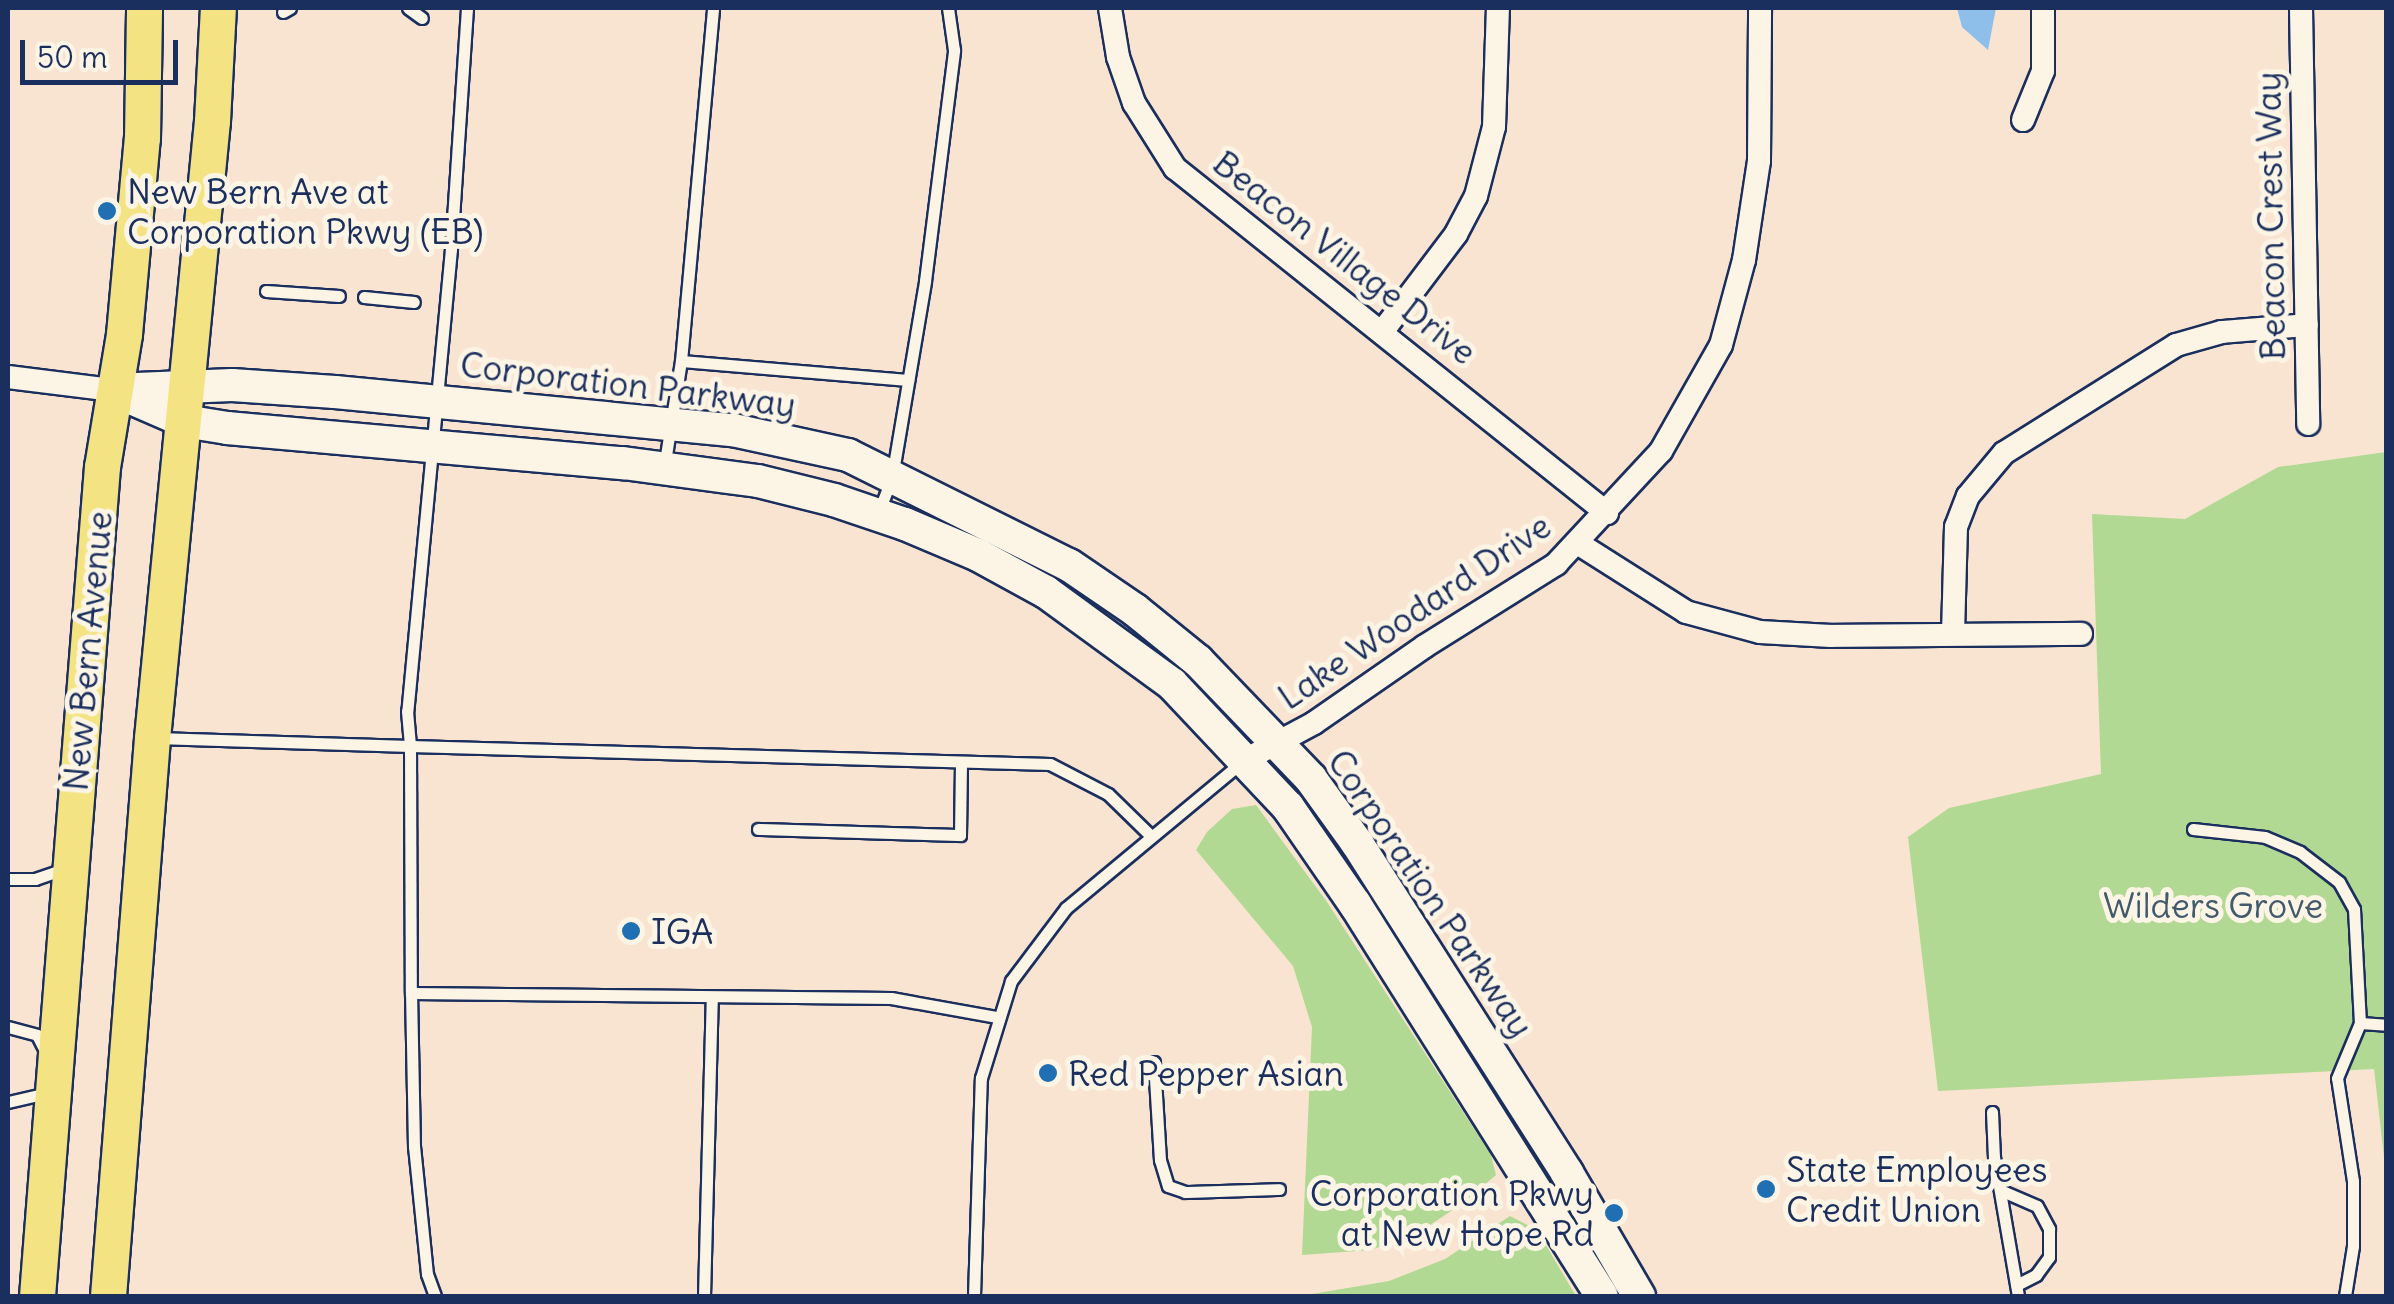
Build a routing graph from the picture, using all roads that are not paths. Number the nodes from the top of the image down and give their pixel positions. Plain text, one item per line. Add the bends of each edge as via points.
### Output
1 (144, 8) edge
2 (218, 8) edge
3 (408, 8) edge
4 (467, 8) edge
5 (714, 8) edge
6 (948, 8) edge
7 (1110, 8) edge
8 (1498, 8) edge
9 (1760, 8) edge
10 (2043, 8) edge
11 (2300, 8) edge
12 (422, 18) dead end
13 (2023, 120) dead end
14 (266, 290) dead end
15 (339, 296) dead end
16 (364, 297) dead end
17 (414, 302) dead end
18 (2307, 325) junction
19 (1382, 332) junction
20 (681, 361) junction
21 (8, 377) edge
22 (908, 380) junction
23 (113, 390) junction
24 (438, 402) junction
25 (186, 404) junction
26 (668, 422) junction
27 (2308, 424) dead end
28 (434, 446) junction
29 (664, 468) junction
30 (892, 477) junction
31 (1607, 512) junction
32 (878, 515) junction
33 (1579, 544) junction
34 (1953, 634) junction
35 (2081, 634) dead end
36 (152, 738) junction
37 (1279, 743) junction
38 (410, 746) junction
39 (1247, 760) junction
40 (961, 762) junction
41 (758, 829) dead end
42 (2193, 829) dead end
43 (1150, 836) junction
44 (68, 868) junction
45 (8, 879) edge
46 (411, 993) junction
47 (712, 998) junction
48 (997, 1017) junction
49 (2360, 1022) junction
50 (2386, 1024) edge
51 (8, 1027) edge
52 (1154, 1062) dead end
53 (52, 1078) junction
54 (8, 1102) edge
55 (1992, 1112) dead end
56 (1280, 1190) dead end
57 (2000, 1190) junction
58 (1637, 1289) edge
59 (2016, 1291) edge
60 (37, 1296) edge
61 (108, 1296) edge
62 (435, 1296) edge
63 (704, 1296) edge
64 (974, 1296) edge
65 (1602, 1296) edge
66 (2346, 1296) edge

1 - 23 main road, New Bern Avenue via 142,138
2 - 25 main road, New Bern Avenue
3 - 12 lane
4 - 24 lane
5 - 20 lane
6 - 22 lane via 954,50
7 - 19 street, Beacon Village Drive via 1126,81 1164,154 1233,218
8 - 19 street via 1494,127 1476,196 1456,234
9 - 31 street, Lake Woodard Drive via 1754,210 1721,344 1661,451
10 - 13 street via 2044,71
11 - 18 street, Beacon Crest Way
14 - 15 lane
16 - 17 lane
18 - 27 street, Beacon Crest Way
18 - 34 street via 2222,332 2176,345 2004,453 1968,496 1956,527
19 - 31 street, Beacon Village Drive
20 - 22 lane
20 - 26 lane
21 - 23 street, Corporation Parkway
22 - 30 lane
23 - 25 main road, Corporation Parkway
23 - 44 main road, New Bern Avenue
24 - 25 main road, Corporation Parkway via 232,386
24 - 26 main road, Corporation Parkway
24 - 28 lane
25 - 28 main road, Corporation Parkway
25 - 36 main road, New Bern Avenue
26 - 29 lane
26 - 30 main road, Corporation Parkway via 814,446
28 - 29 main road, Corporation Parkway
28 - 38 lane via 409,678
29 - 32 main road, Corporation Parkway via 796,490
30 - 32 lane
30 - 37 main road, Corporation Parkway via 1017,536 1103,587 1198,660
31 - 33 street, Lake Woodard Drive
32 - 39 main road, Corporation Parkway via 978,555 1079,614 1172,684
33 - 34 street via 1659,599 1729,626 1791,636
33 - 37 street, Lake Woodard Drive
34 - 35 street
36 - 38 lane
36 - 61 main road, New Bern Avenue
37 - 39 street, Lake Woodard Drive
37 - 58 main road, Corporation Parkway via 1357,843
38 - 40 lane
38 - 46 lane
39 - 43 lane
39 - 65 main road, Corporation Parkway via 1312,838
40 - 41 lane via 960,835
40 - 43 lane via 1050,764 1108,794
42 - 49 lane via 2265,836 2339,882 2354,909
43 - 48 lane via 1037,940
44 - 45 lane
44 - 53 main road, New Bern Avenue
46 - 47 lane
46 - 62 lane via 414,1147
47 - 48 lane via 891,998
47 - 63 lane
48 - 64 lane via 982,1078
49 - 50 lane
49 - 66 lane via 2338,1078 2353,1181
51 - 53 lane via 36,1035
52 - 56 lane via 1160,1160 1168,1186 1186,1192
53 - 54 lane
53 - 60 main road, New Bern Avenue
55 - 57 lane
57 - 59 lane
57 - 59 lane via 2037,1206 2049,1228 2050,1257

